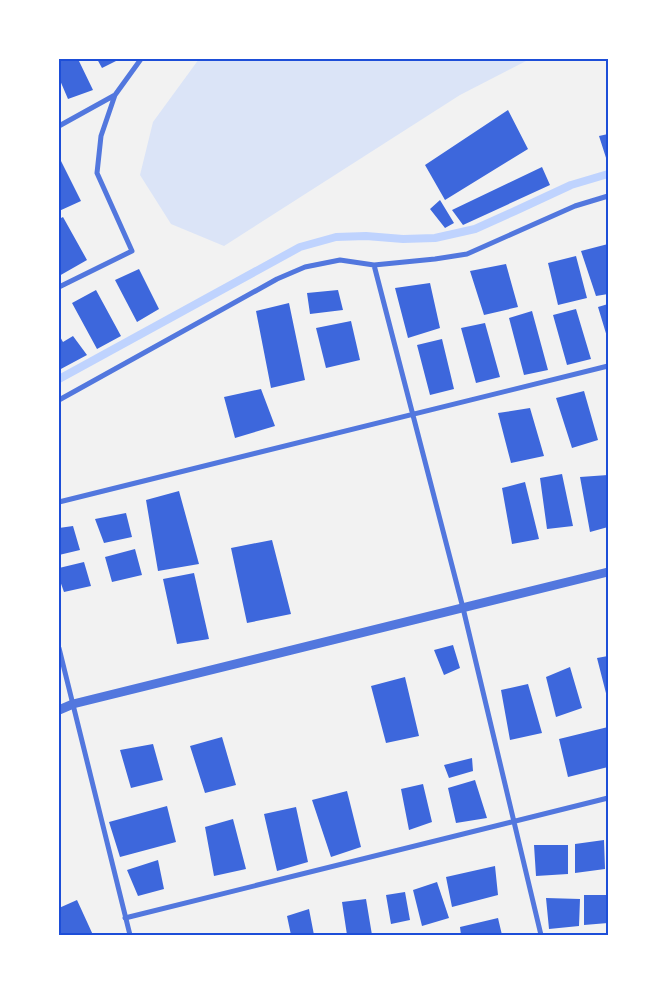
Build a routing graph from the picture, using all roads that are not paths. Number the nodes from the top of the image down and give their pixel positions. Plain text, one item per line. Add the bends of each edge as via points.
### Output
1 (140, 59) edge
2 (115, 95) junction
3 (59, 126) edge
4 (608, 196) edge
5 (374, 265) junction
6 (59, 287) edge
7 (608, 366) edge
8 (59, 400) edge
9 (412, 414) junction
10 (59, 502) edge
11 (608, 572) edge
12 (463, 608) junction
13 (59, 648) edge
14 (73, 704) junction
15 (59, 710) edge
16 (608, 798) edge
17 (514, 822) junction
18 (125, 918) junction
19 (130, 935) edge
20 (541, 935) edge

1 - 2 street
2 - 3 street
2 - 6 street via 101,136 97,173 132,251
4 - 5 street via 575,206 468,254
5 - 8 street via 340,260 305,267 284,276
5 - 9 street
7 - 9 street
9 - 10 street
9 - 12 street
11 - 12 street
12 - 14 street
12 - 17 street
13 - 14 street
14 - 15 street
14 - 18 street
16 - 17 street
17 - 18 street
17 - 20 street
18 - 19 street

